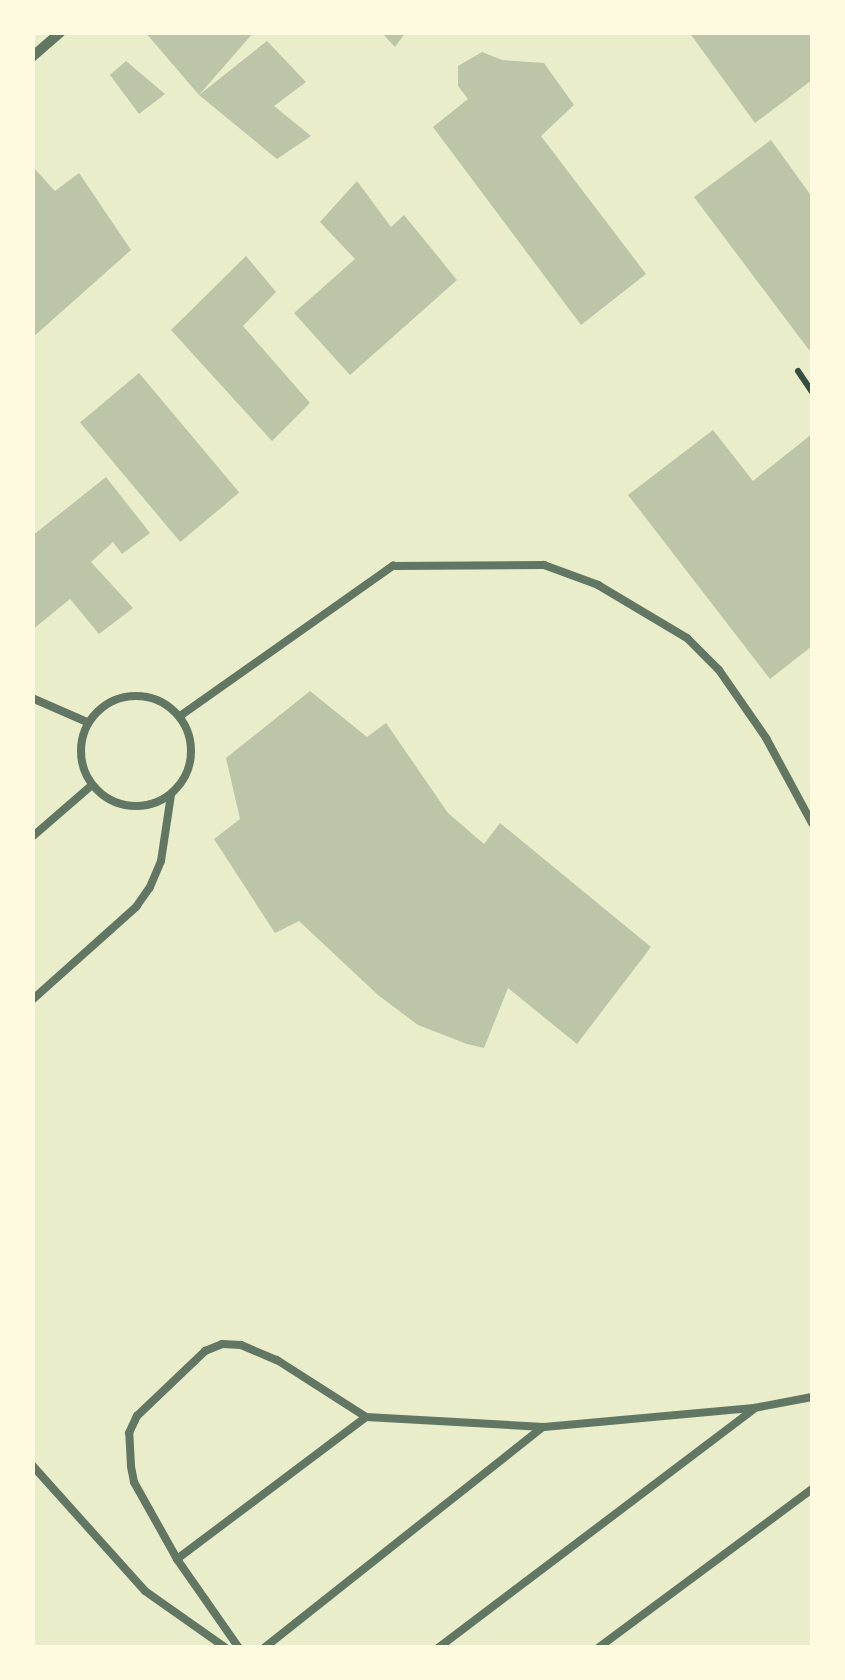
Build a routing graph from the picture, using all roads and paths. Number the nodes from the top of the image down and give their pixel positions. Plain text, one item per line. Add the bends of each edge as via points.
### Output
1 (61, 32) edge
2 (32, 58) edge
3 (798, 371) dead end
4 (812, 392) edge
5 (32, 698) edge
6 (180, 716) junction
7 (87, 722) junction
8 (92, 785) junction
9 (171, 795) junction
10 (812, 823) edge
11 (32, 837) edge
12 (32, 1000) edge
13 (812, 1397) edge
14 (754, 1408) junction
15 (366, 1416) junction
16 (544, 1427) junction
17 (32, 1465) edge
18 (812, 1490) edge
19 (176, 1559) junction
20 (226, 1648) edge
21 (239, 1648) edge
22 (264, 1648) edge
23 (438, 1648) edge
24 (598, 1648) edge

1 - 2 street
3 - 4 path
5 - 7 lane
6 - 7 lane via 164,702 121,696
6 - 9 lane via 192,758
6 - 10 lane via 393,566 544,565 598,585 686,638 720,670
7 - 8 lane via 80,743
8 - 9 lane via 129,806
8 - 11 lane
9 - 12 lane via 150,888
13 - 14 lane
14 - 16 lane
14 - 23 lane
15 - 16 lane
15 - 19 lane
15 - 19 lane via 241,1345 206,1351 137,1416 129,1433 134,1482
16 - 22 lane
17 - 20 lane via 145,1591
18 - 24 lane
19 - 21 lane

